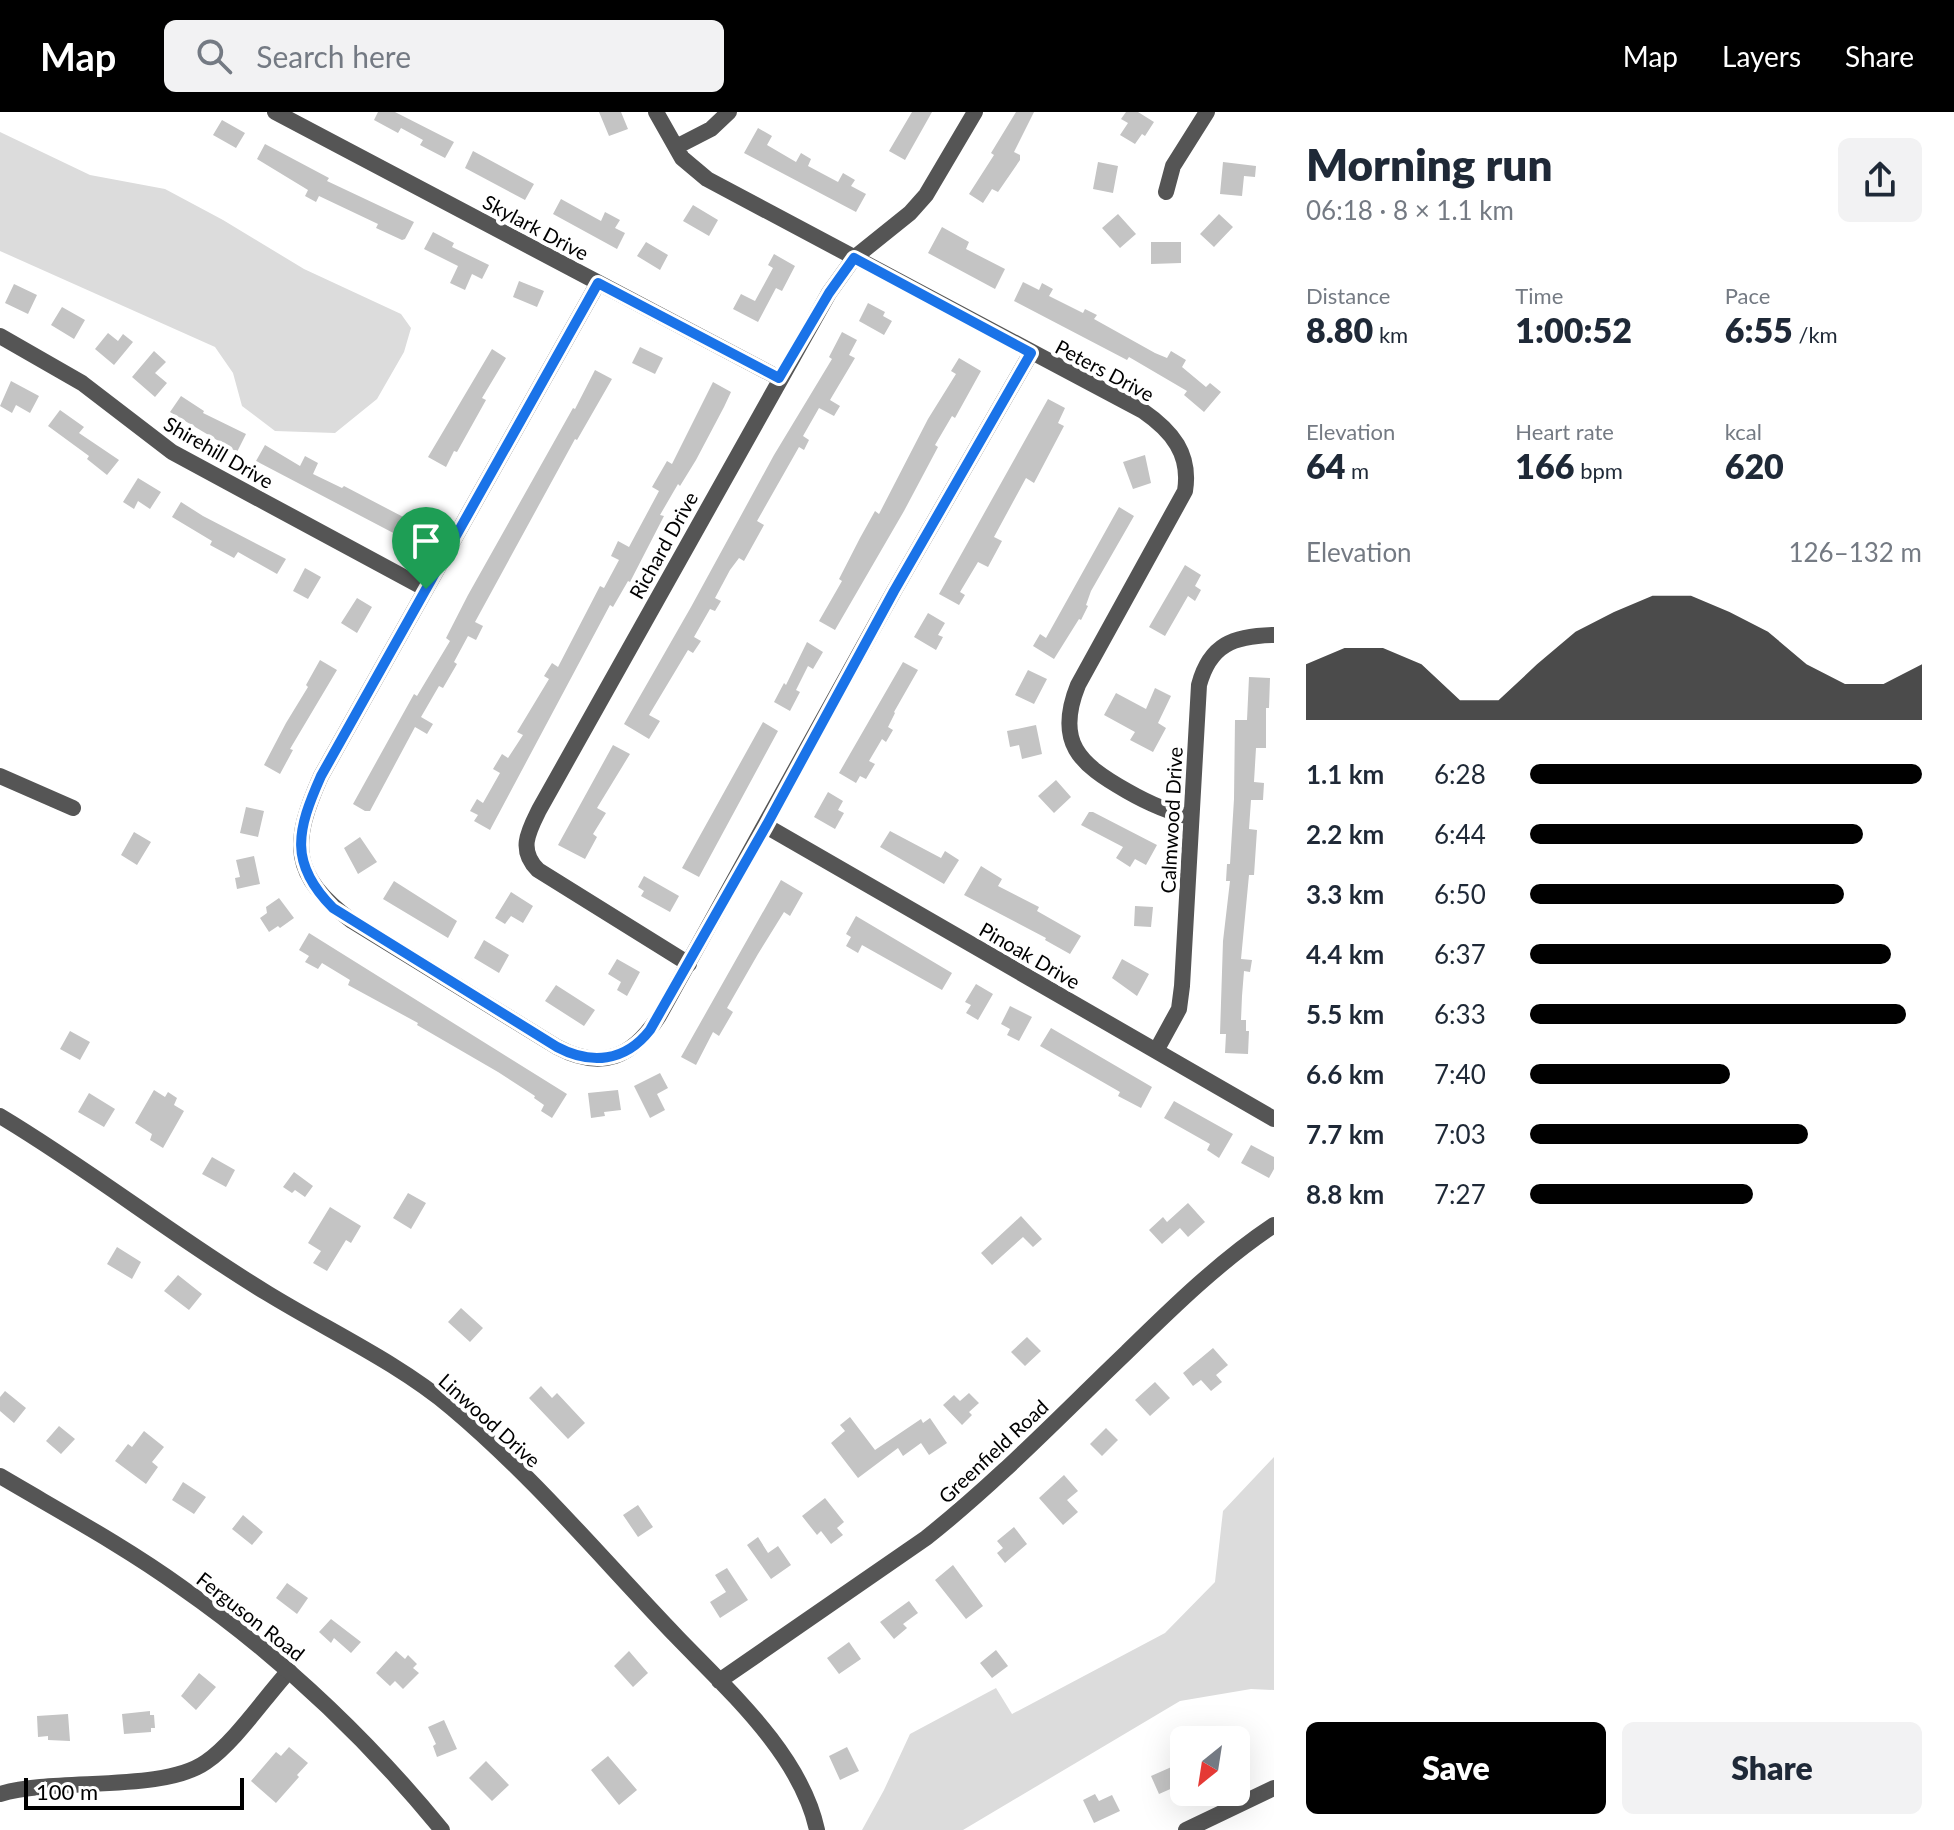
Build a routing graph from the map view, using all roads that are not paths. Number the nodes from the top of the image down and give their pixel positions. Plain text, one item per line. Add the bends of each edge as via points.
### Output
1 (275, 112) edge
2 (656, 112) edge
3 (729, 112) edge
4 (975, 112) edge
5 (1207, 112) edge
6 (676, 147) junction
7 (1166, 192) dead end
8 (854, 258) junction
9 (598, 283) junction
10 (0, 336) edge
11 (1031, 353) junction
12 (779, 378) junction
13 (426, 589) junction
14 (1273, 635) edge
15 (0, 776) edge
16 (73, 808) dead end
17 (1191, 817) junction
18 (766, 826) junction
19 (689, 964) junction
20 (1156, 1051) junction
21 (0, 1116) edge
22 (1274, 1119) edge
23 (1274, 1225) edge
24 (0, 1476) edge
25 (289, 1671) junction
26 (719, 1681) junction
27 (1274, 1788) edge
28 (0, 1794) edge
29 (442, 1830) edge
30 (817, 1830) edge
31 (1186, 1830) edge

1 - 9 street, Skylark Drive
2 - 6 street, Peters Drive
3 - 6 street via 711,129
4 - 8 street, Richard Drive via 926,195
5 - 7 street via 1173,166
6 - 8 street, Peters Drive via 707,179
8 - 11 street, Peters Drive
8 - 12 street, Richard Drive
9 - 12 street, Skylark Drive
9 - 13 street
10 - 13 street, Shirehill Drive via 82,383 172,452
11 - 17 street, Peters Drive via 1160,423 1185,463 1185,491 1177,509 1078,685 1070,716 1074,743 1087,766 1158,808
11 - 18 street
12 - 19 street, Richard Drive via 526,839 527,853 538,870
13 - 19 street via 311,800 300,848 311,882 352,921 557,1047 591,1060 627,1052 644,1038
14 - 17 street, Calmwood Drive via 1230,641 1202,673
15 - 16 street
17 - 20 street, Calmwood Drive via 1179,1009
18 - 19 street
18 - 20 street, Pinoak Drive
20 - 22 street, Pinoak Drive
21 - 26 street, Linwood Drive via 266,1293 397,1369 450,1407 576,1528
23 - 26 street, Greenfield Road via 1181,1299 959,1512
24 - 25 street, Ferguson Road via 179,1585
25 - 28 street via 222,1748 193,1769 155,1778
25 - 29 street, Ferguson Road via 373,1750
26 - 30 street, Linwood Drive via 794,1769
27 - 31 street

